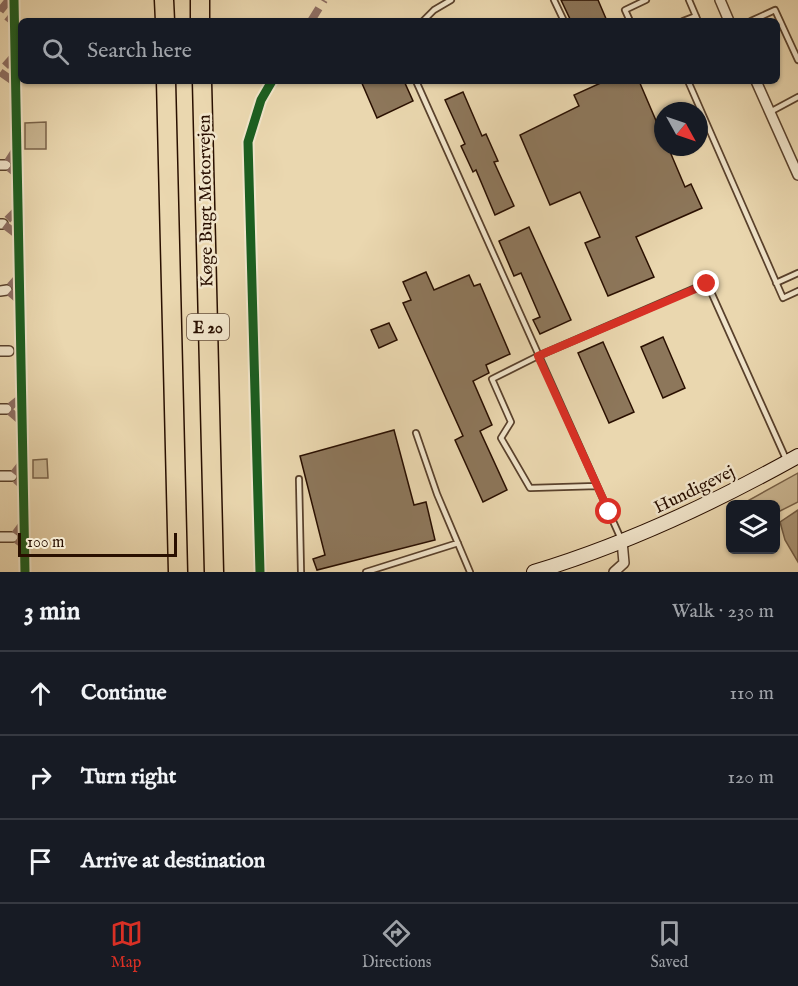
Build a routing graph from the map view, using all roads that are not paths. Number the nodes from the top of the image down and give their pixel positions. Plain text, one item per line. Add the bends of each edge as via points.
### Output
1 (164, 0) edge
2 (200, 0) edge
3 (451, 0) edge
4 (554, 0) edge
5 (646, 0) edge
6 (688, 0) edge
7 (720, 0) edge
8 (165, 18) edge
9 (200, 18) edge
10 (426, 18) edge
11 (563, 18) edge
12 (629, 18) edge
13 (697, 18) edge
14 (726, 18) edge
15 (758, 18) edge
16 (779, 18) edge
17 (780, 21) edge
18 (798, 60) edge
19 (166, 84) edge
20 (202, 84) edge
21 (417, 84) edge
22 (689, 84) edge
23 (757, 84) edge
24 (798, 97) edge
25 (770, 112) junction
26 (798, 175) edge
27 (798, 273) edge
28 (776, 283) junction
29 (798, 291) edge
30 (538, 356) junction
31 (416, 433) dead end
32 (793, 459) edge
33 (0, 476) edge
34 (12, 476) dead end
35 (299, 479) dead end
36 (597, 486) junction
37 (0, 537) edge
38 (13, 537) dead end
39 (622, 541) junction
40 (458, 543) junction
41 (178, 572) edge
42 (214, 572) edge
43 (302, 572) edge
44 (366, 572) edge
45 (470, 572) edge
46 (534, 572) edge
47 (614, 572) edge

1 - 8 highway
2 - 9 highway
3 - 10 lane
4 - 11 lane
5 - 12 lane via 625,10
6 - 13 lane
7 - 14 street
15 - 16 lane via 775,10
17 - 18 lane
19 - 41 highway, Køge Bugt Motorvejen / E 20
20 - 42 highway, Køge Bugt Motorvejen / E 20
21 - 30 lane
22 - 28 lane
23 - 25 street
24 - 25 lane
25 - 26 street
27 - 28 lane
28 - 29 lane via 783,298
30 - 32 lane via 707,284
30 - 36 lane
30 - 36 lane via 492,379 511,422 501,438 530,488
31 - 40 lane
32 - 39 street, Hundigevej via 676,520
33 - 34 street
35 - 43 lane
36 - 39 lane
37 - 38 street
39 - 46 street, Hundigevej
39 - 47 street via 624,563
40 - 44 lane
40 - 45 lane

